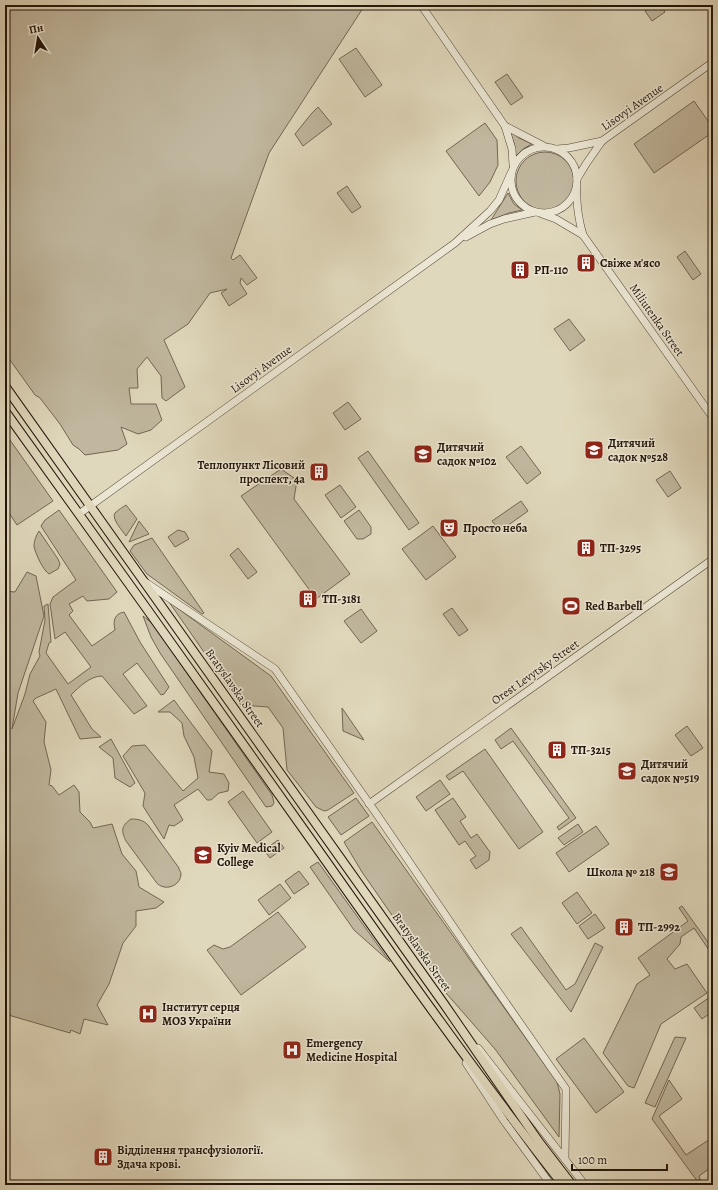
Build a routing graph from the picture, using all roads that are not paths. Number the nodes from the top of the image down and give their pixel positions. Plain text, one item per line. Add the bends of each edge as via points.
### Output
1 (421, 5) edge
2 (713, 62) edge
3 (505, 126) junction
4 (602, 141) junction
5 (546, 146) junction
6 (556, 149) junction
7 (512, 170) junction
8 (577, 182) junction
9 (537, 213) junction
10 (583, 235) junction
11 (455, 243) junction
12 (5, 386) edge
13 (5, 411) edge
14 (713, 418) edge
15 (90, 506) junction
16 (80, 514) junction
17 (713, 559) edge
18 (144, 581) junction
19 (369, 804) junction
20 (444, 1004) junction
21 (432, 1010) junction
22 (565, 1159) junction
23 (568, 1184) edge
24 (551, 1185) edge
25 (585, 1185) edge

1 - 3 street
2 - 4 street, Lisovyi Avenue
3 - 5 street
3 - 7 street via 512,149
4 - 6 street, Lisovyi Avenue
4 - 8 street
5 - 6 street
5 - 7 street via 525,152
6 - 8 street via 571,160
7 - 9 street via 510,180 516,199
7 - 11 street, Lisovyi Avenue via 499,200
8 - 9 street via 570,201 563,207 554,212
8 - 10 street, Miliutenka Street via 576,201
9 - 10 street, Miliutenka Street via 556,219
9 - 11 street, Lisovyi Avenue via 497,221
10 - 14 street, Miliutenka Street
11 - 15 street, Lisovyi Avenue
12 - 15 main road, Bratyslavska Street
13 - 16 main road, Bratyslavska Street
15 - 16 street, Lisovyi Avenue
15 - 18 main road, Bratyslavska Street
16 - 21 main road, Bratyslavska Street
17 - 19 street, Orest Levytsky Street
18 - 19 street via 275,670
18 - 20 main road, Bratyslavska Street
19 - 22 street via 566,1089
20 - 22 street, Bratyslavska Street
20 - 23 main road, Bratyslavska Street
21 - 23 main road, Bratyslavska Street via 528,1140
21 - 24 street, Bratyslavska Street via 504,1121
22 - 25 street, Bratyslavska Street

